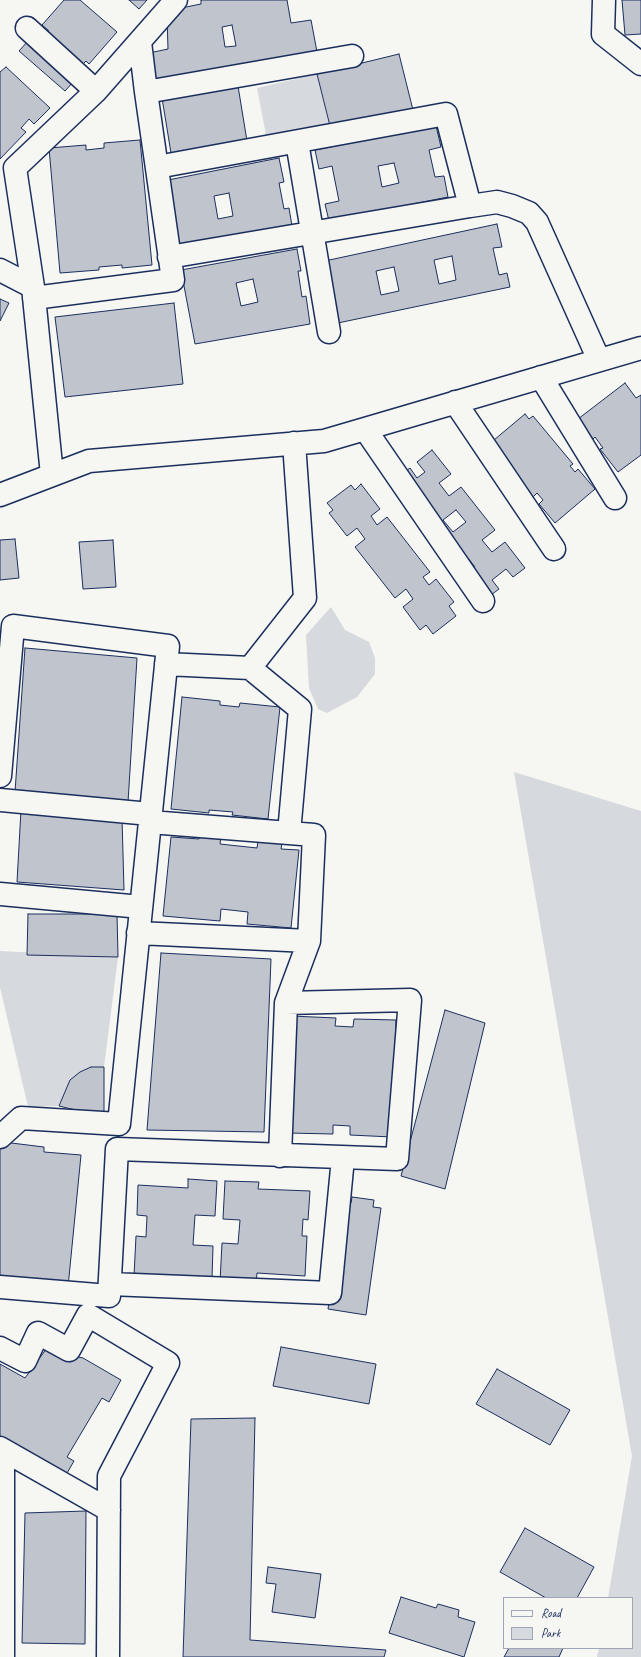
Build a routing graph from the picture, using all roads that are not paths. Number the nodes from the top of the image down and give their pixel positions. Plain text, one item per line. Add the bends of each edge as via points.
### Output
1 (604, 0) edge
2 (163, 7) edge
3 (27, 28) dead end
4 (140, 42) junction
5 (352, 56) dead end
6 (641, 64) edge
7 (96, 91) junction
8 (146, 92) junction
9 (296, 142) junction
10 (157, 167) junction
11 (470, 206) junction
12 (312, 233) junction
13 (169, 257) junction
14 (0, 270) edge
15 (33, 293) junction
16 (329, 332) dead end
17 (641, 348) edge
18 (599, 360) junction
19 (541, 377) junction
20 (455, 402) junction
21 (365, 430) junction
22 (294, 443) junction
23 (52, 475) junction
24 (0, 496) edge
25 (615, 498) dead end
26 (554, 549) dead end
27 (483, 601) dead end
28 (166, 664) junction
29 (250, 668) junction
30 (0, 776) edge
31 (0, 800) edge
32 (150, 818) junction
33 (289, 833) junction
34 (0, 894) edge
35 (141, 907) junction
36 (138, 933) junction
37 (310, 941) junction
38 (286, 1003) junction
39 (119, 1124) junction
40 (0, 1137) edge
41 (117, 1149) junction
42 (280, 1156) junction
43 (343, 1158) junction
44 (110, 1284) junction
45 (0, 1288) edge
46 (0, 1348) edge
47 (1, 1449) edge
48 (108, 1510) junction
49 (3, 1657) edge
50 (108, 1657) edge

1 - 6 street via 603,34
2 - 4 street
3 - 7 street
4 - 7 street
4 - 8 street
5 - 8 street
7 - 15 street via 15,168
8 - 10 street
9 - 10 street
9 - 11 street via 446,114
9 - 12 street
10 - 13 street
11 - 12 street
11 - 18 street via 497,202 529,212 537,222
12 - 13 street
12 - 16 street
13 - 15 street via 173,280
14 - 15 street
15 - 23 street
17 - 18 street
18 - 19 street
19 - 20 street
19 - 25 street
20 - 21 street
20 - 26 street
21 - 22 street via 324,441
21 - 27 street
22 - 23 street via 89,460
22 - 29 street via 305,598
23 - 24 street
28 - 29 street
28 - 30 street via 168,646 13,626
28 - 32 street
29 - 33 street via 300,709
31 - 32 street
32 - 33 street
32 - 35 street
33 - 37 street via 314,835
34 - 35 street
35 - 36 street
36 - 37 street
36 - 39 street
37 - 38 street
38 - 42 street
38 - 43 street via 410,1000 397,1159
39 - 40 street via 21,1118
39 - 41 street
41 - 42 street
41 - 44 street
42 - 43 street
43 - 44 street via 330,1293
44 - 45 street via 109,1296
46 - 48 street via 25,1361 38,1333 69,1350 88,1315 168,1363 108,1476
47 - 48 street
47 - 49 street
48 - 50 street

